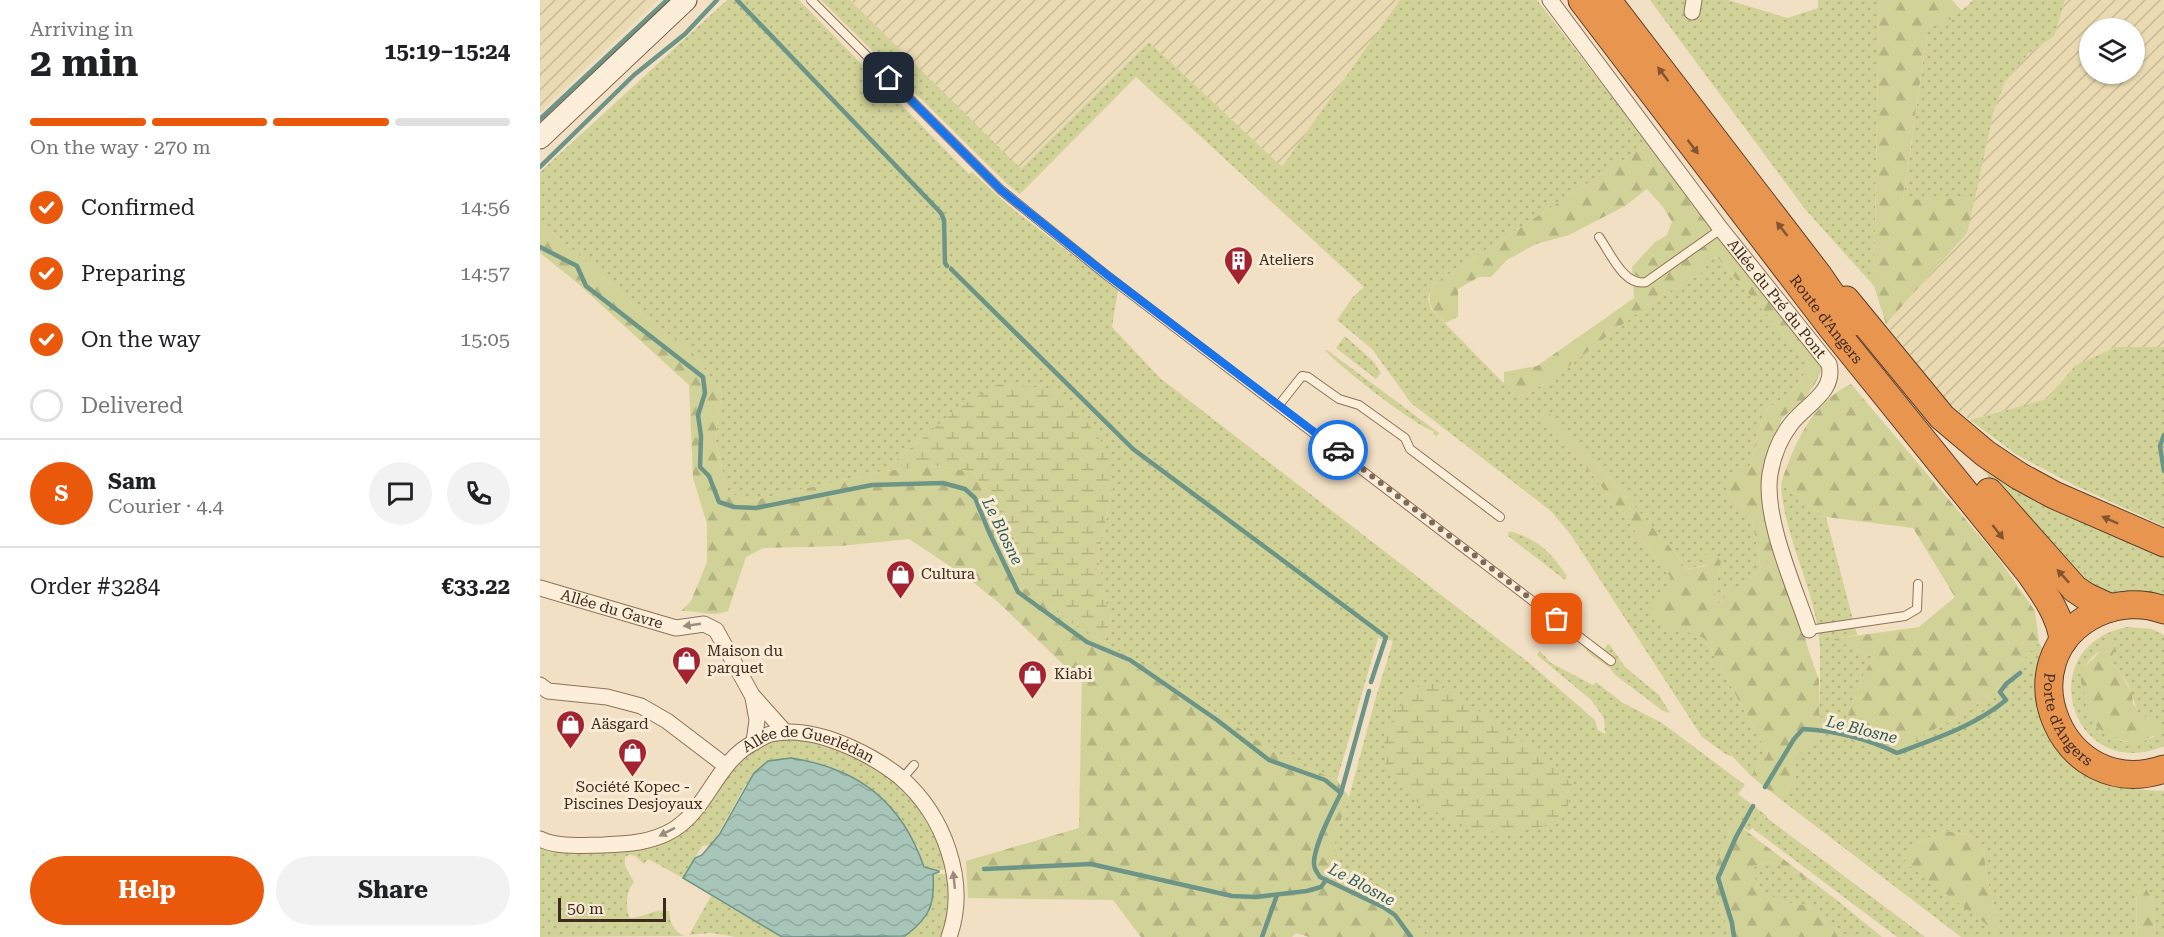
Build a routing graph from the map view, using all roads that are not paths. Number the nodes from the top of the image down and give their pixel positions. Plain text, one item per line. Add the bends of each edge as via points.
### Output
1 (686, 0) edge
2 (811, 0) edge
3 (1550, 0) edge
4 (1582, 0) edge
5 (1607, 0) edge
6 (540, 138) edge
7 (1721, 229) junction
8 (1599, 237) dead end
9 (1818, 275) junction
10 (1279, 405) junction
11 (1500, 517) dead end
12 (2164, 543) edge
13 (1918, 584) dead end
14 (540, 588) edge
15 (2111, 608) junction
16 (2164, 610) edge
17 (1809, 630) joint
18 (2063, 641) junction
19 (1611, 661) dead end
20 (540, 685) edge
21 (752, 695) junction
22 (785, 732) junction
23 (754, 742) junction
24 (914, 765) dead end
25 (726, 766) junction
26 (2163, 770) edge
27 (902, 779) junction
28 (540, 839) edge
29 (949, 937) edge

1 - 6 street
2 - 10 lane via 1001,190
3 - 7 street, Allée du Pré du Pont
4 -> 18 highway, Route d'Angers via 1832,328 2030,573 2054,612
9 -> 5 highway, Route d'Angers
7 - 8 lane via 1640,284 1626,276
7 - 17 street, Allée du Pré du Pont via 1829,364 1826,388 1793,421 1780,442 1768,490 1777,536
12 -> 9 highway via 2054,495 1963,437 1942,417 1843,296
15 -> 9 highway, Route d'Angers via 2075,589 2002,508 1850,322
10 - 11 lane via 1302,376 1308,377 1340,399 1359,405 1405,438 1410,449
10 - 19 lane
13 - 17 lane via 1917,609 1905,616
21 -> 14 street, Allée du Gavre via 716,630 704,624 676,628
15 - 16 highway, Porte d'Angers via 2142,605
15 - 18 highway, Porte d'Angers via 2089,617
18 - 26 highway, Porte d'Angers via 2055,657 2048,692 2054,718 2066,741 2078,754 2109,771 2127,775
20 - 25 street via 548,691 607,697 641,706
21 - 22 street, Allée du Gavre
21 - 23 street, Allée du Gavre via 757,720
22 - 23 street, Allée de Guerlédan via 768,734
22 - 27 street, Allée de Guerlédan via 836,741 885,765
23 - 25 street, Allée de Guerlédan
24 - 27 lane
25 -> 28 street, Allée de Guerlédan via 689,817 673,830 650,840 582,845
29 -> 27 street, Allée de Guerlédan via 956,906 953,866 935,819

